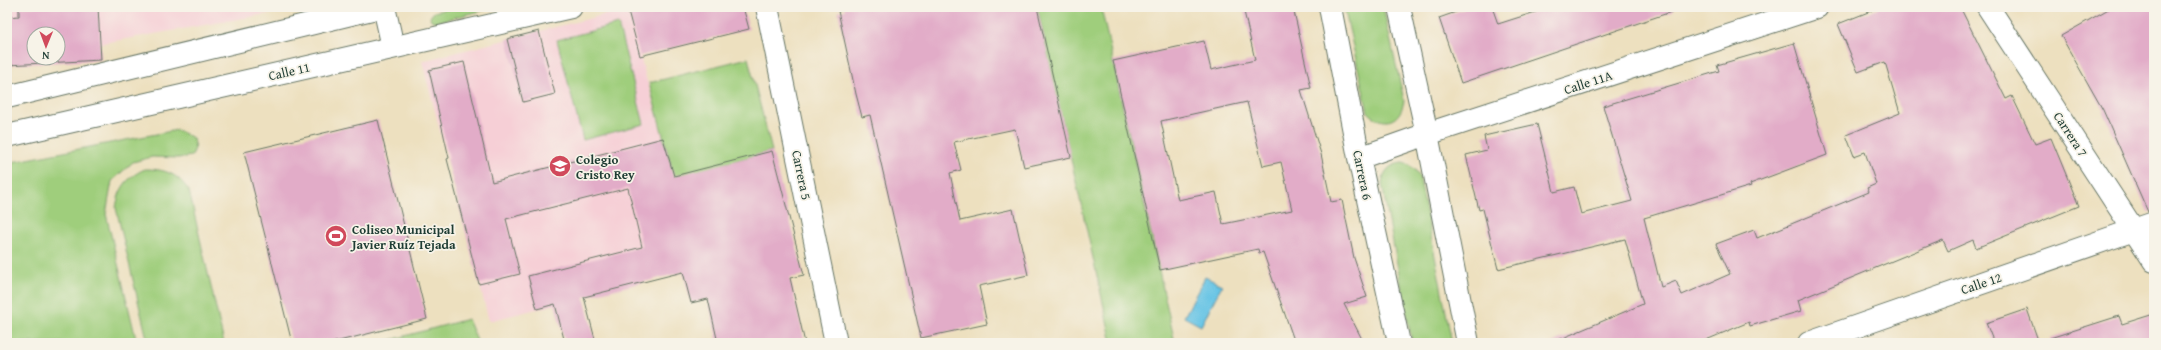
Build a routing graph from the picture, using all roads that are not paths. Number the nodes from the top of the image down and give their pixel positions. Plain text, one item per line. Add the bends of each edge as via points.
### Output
1 (380, 7) edge
2 (384, 7) edge
3 (570, 7) edge
4 (767, 7) edge
5 (1330, 7) edge
6 (1399, 7) edge
7 (1817, 7) edge
8 (1988, 7) edge
9 (393, 47) junction
10 (7, 97) edge
11 (1427, 134) junction
12 (7, 136) edge
13 (1359, 158) junction
14 (2154, 223) edge
15 (2134, 230) junction
16 (2154, 261) edge
17 (836, 343) edge
18 (1399, 343) edge
19 (1468, 343) edge
20 (1809, 343) edge

1 - 10 street
2 - 9 street
3 - 9 street, Calle 11
4 - 17 street, Carrera 5
5 - 13 street, Carrera 6
6 - 11 street
7 - 11 street, Calle 11A
8 - 15 street, Carrera 7
9 - 12 street, Calle 11
11 - 13 street, Calle 11A
11 - 19 street
13 - 18 street, Carrera 6
14 - 15 street, Calle 12
15 - 16 street, Carrera 7
15 - 20 street, Calle 12

